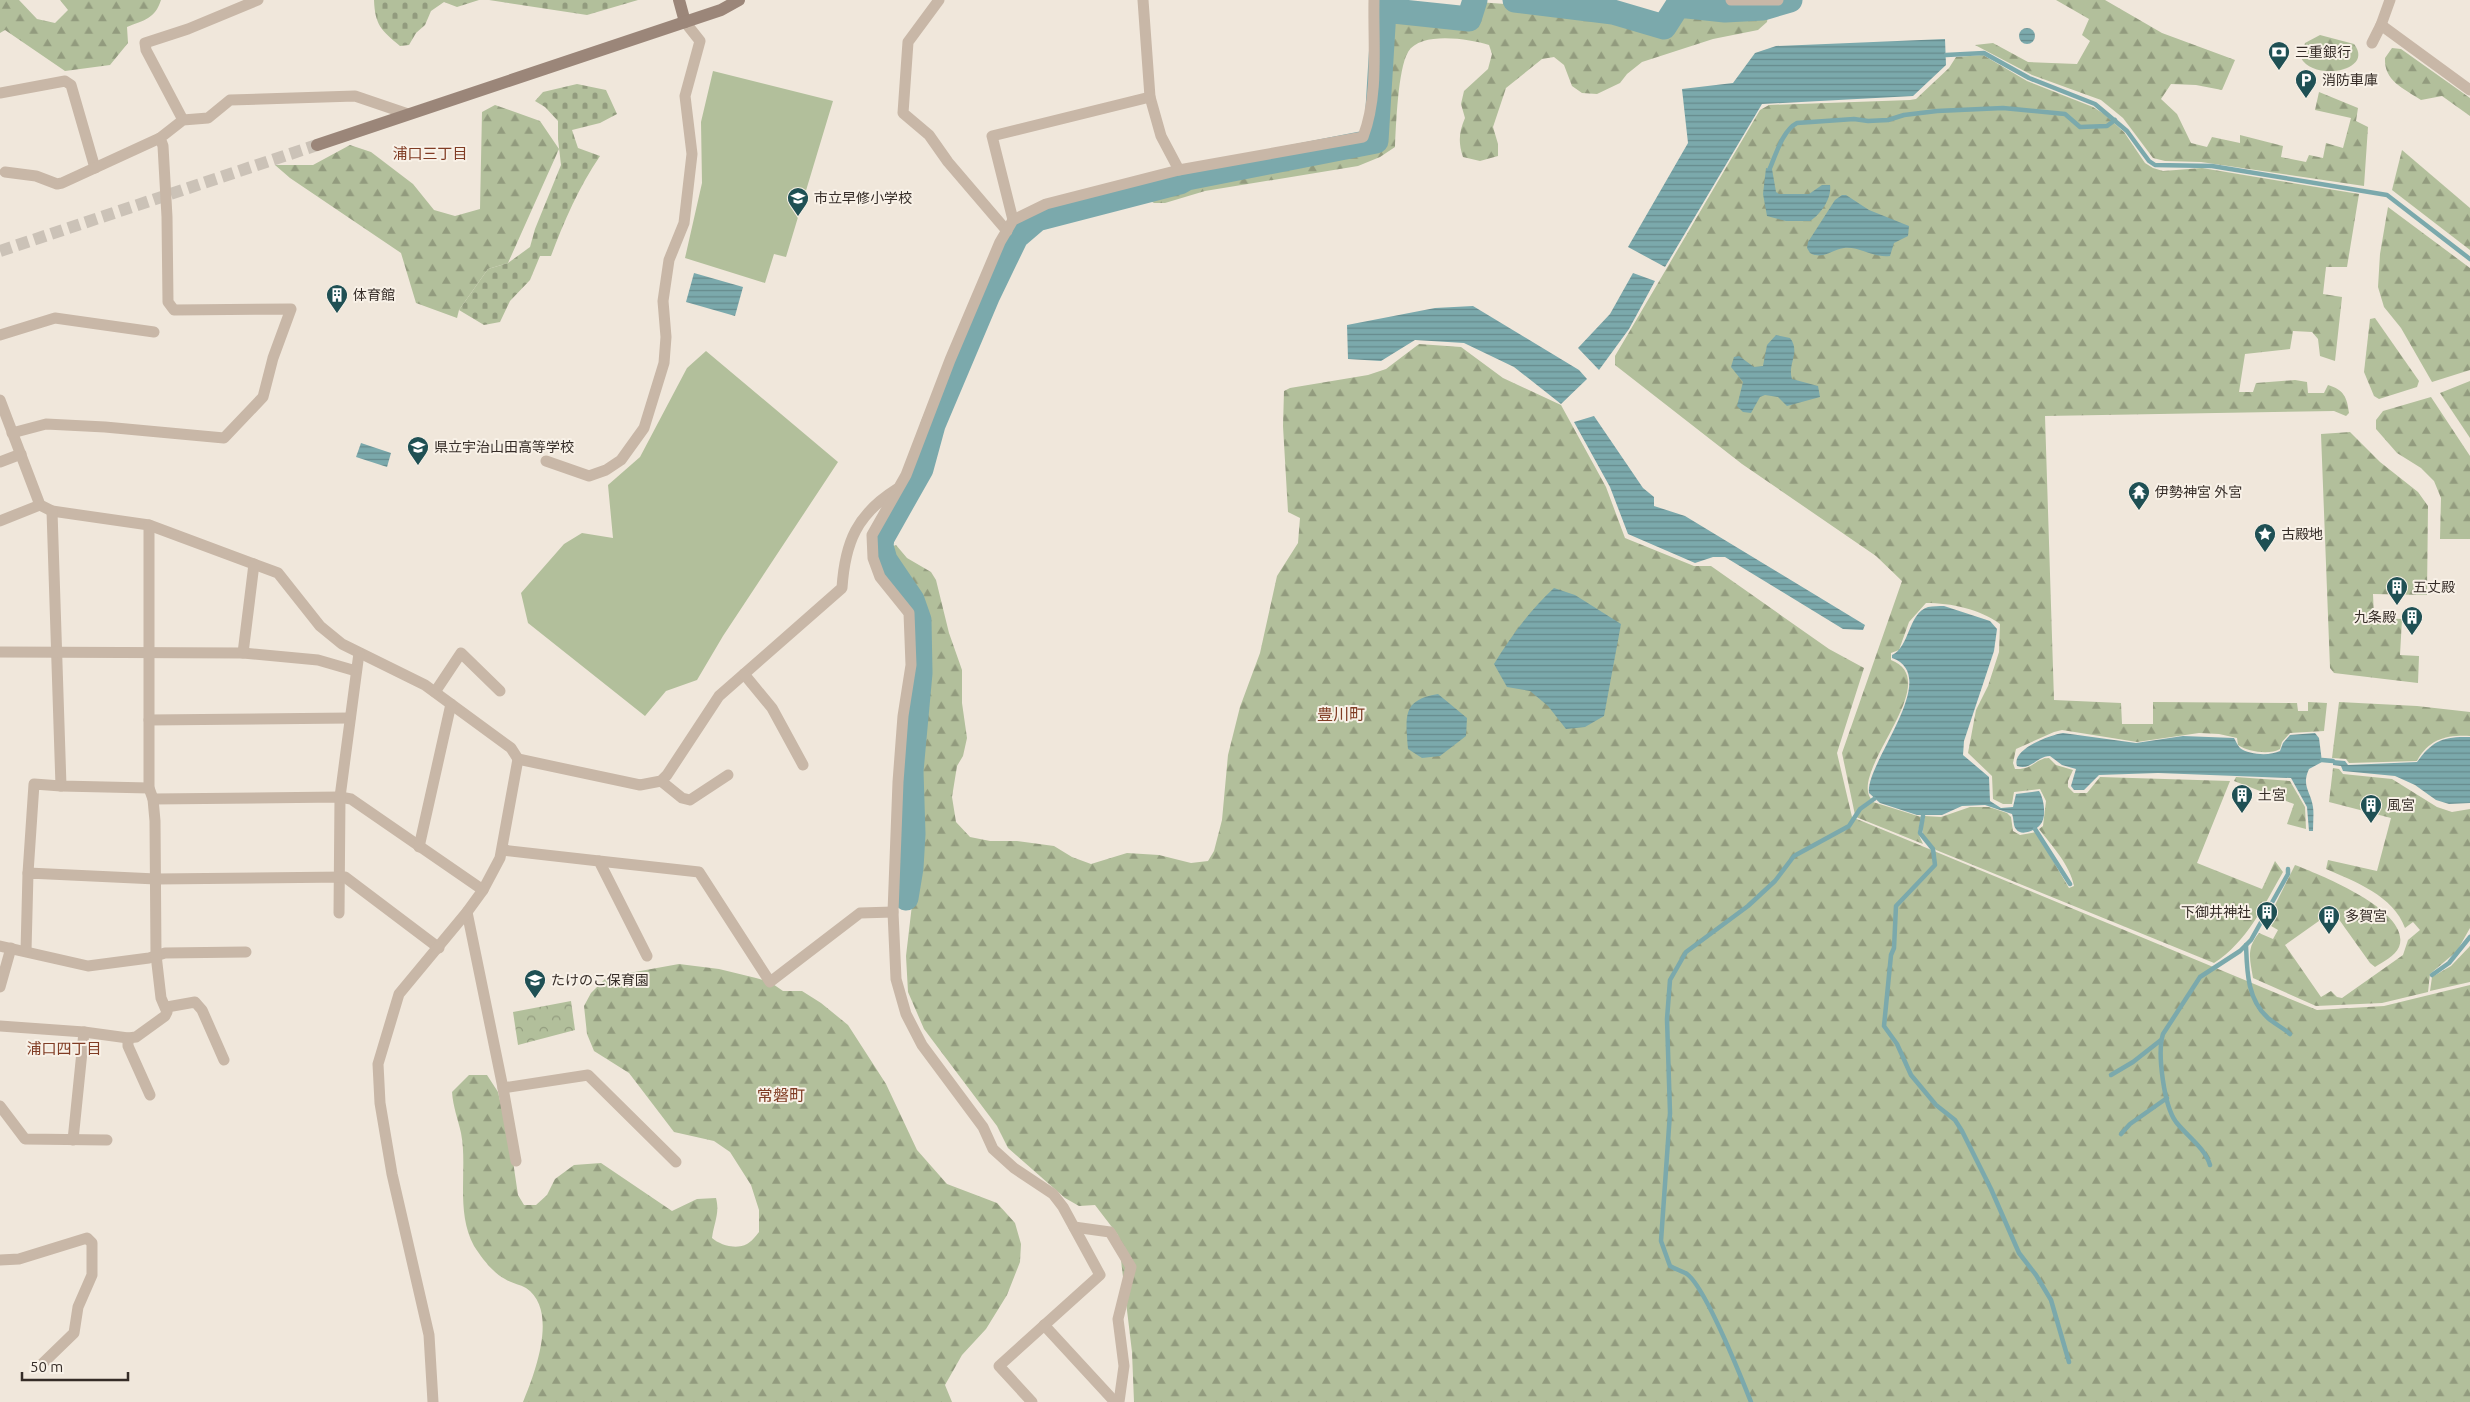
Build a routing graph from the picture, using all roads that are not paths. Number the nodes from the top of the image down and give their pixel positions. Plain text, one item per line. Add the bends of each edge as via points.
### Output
1 (258, 0) edge
2 (679, 0) edge
3 (739, 0) edge
4 (939, 0) edge
5 (1143, 0) edge
6 (1374, 0) edge
7 (1731, 0) edge
8 (1778, 0) edge
9 (2390, 0) edge
10 (685, 22) junction
11 (2381, 25) junction
12 (2372, 43) dead end
13 (2470, 90) edge
14 (0, 93) edge
15 (1150, 97) junction
16 (408, 114) junction
17 (183, 120) junction
18 (160, 138) junction
19 (318, 145) tunnel mouth
20 (95, 168) junction
21 (1179, 170) junction
22 (4, 172) dead end
23 (1013, 220) junction
24 (1006, 231) junction
25 (154, 332) dead end
26 (0, 335) edge
27 (0, 400) edge
28 (12, 433) junction
29 (21, 454) junction
30 (546, 461) dead end
31 (0, 462) edge
32 (901, 487) junction
33 (40, 505) junction
34 (52, 511) junction
35 (0, 521) edge
36 (149, 526) junction
37 (254, 564) junction
38 (0, 652) edge
39 (55, 652) junction
40 (149, 652) junction
41 (243, 653) junction
42 (359, 653) junction
43 (356, 671) junction
44 (744, 674) junction
45 (500, 691) dead end
46 (435, 692) junction
47 (451, 704) junction
48 (350, 718) junction
49 (149, 720) junction
50 (518, 759) junction
51 (803, 765) dead end
52 (728, 775) dead end
53 (660, 781) junction
54 (61, 786) junction
55 (151, 793) junction
56 (340, 798) junction
57 (419, 847) junction
58 (502, 850) junction
59 (599, 861) junction
60 (28, 873) junction
61 (339, 877) junction
62 (156, 879) junction
63 (483, 890) junction
64 (467, 912) junction
65 (893, 912) junction
66 (339, 913) dead end
67 (6, 947) edge
68 (439, 948) junction
69 (26, 951) junction
70 (246, 952) dead end
71 (156, 955) junction
72 (647, 956) dead end
73 (0, 987) edge
74 (167, 1007) junction
75 (0, 1026) edge
76 (84, 1032) junction
77 (128, 1038) junction
78 (224, 1060) dead end
79 (503, 1088) junction
80 (150, 1096) dead end
81 (0, 1106) edge
82 (73, 1140) junction
83 (107, 1140) dead end
84 (516, 1161) dead end
85 (676, 1162) dead end
86 (1074, 1228) junction
87 (0, 1260) edge
88 (1044, 1325) junction
89 (41, 1365) dead end
90 (433, 1402) edge
91 (1032, 1402) edge
92 (1115, 1402) edge
93 (1119, 1402) edge

1 - 17 street via 145,43
2 - 10 street
3 - 10 street
4 - 24 street via 908,42 903,113 929,135
5 - 15 street
6 - 21 street via 1372,98 1363,137
7 - 8 street
9 - 11 street
10 - 16 street
10 - 30 street via 700,41 685,96 692,154 684,223 669,260 663,301 664,363 644,428 621,460 589,476
11 - 12 street
11 - 13 street
14 - 20 street via 65,81 71,85
15 - 21 street via 1161,136
15 - 23 street via 992,136
16 - 17 street via 355,96 345,96 230,100 208,118
16 - 19 street
17 - 18 street
18 - 20 street
18 - 28 street via 167,218 168,302 174,310 292,309 273,358 263,397 224,438 46,424
20 - 22 street via 57,184 36,176
21 - 23 street via 1046,204
23 - 24 street
24 - 32 street via 950,360
25 - 26 street via 55,318
27 - 28 street
28 - 29 street
29 - 31 street
29 - 33 street
32 - 44 street via 882,498 853,532 845,556 842,588
32 - 65 street via 874,528 872,547 880,577 909,613 911,665 896,798
33 - 34 street
33 - 35 street
34 - 36 street
34 - 39 street
36 - 37 street
36 - 40 street
37 - 41 street
37 - 42 street via 278,573 328,634
38 - 39 street
39 - 40 street
39 - 54 street
40 - 41 street
40 - 49 street
41 - 43 street via 318,660
42 - 43 street
42 - 46 street
43 - 48 street
44 - 51 street via 772,708
44 - 53 street via 719,696
45 - 46 street via 461,653
46 - 47 street
47 - 50 street via 511,748
47 - 57 street
48 - 49 street
48 - 56 street
49 - 55 street
50 - 53 street via 633,784
50 - 58 street
52 - 53 street via 690,800 682,798
54 - 55 street
54 - 60 street via 34,784
55 - 56 street
55 - 62 street
56 - 57 street via 351,799
56 - 61 street
57 - 63 street
58 - 59 street
58 - 63 street
59 - 65 street via 699,872 770,982 860,914
59 - 72 street
60 - 62 street
60 - 69 street
61 - 62 street
61 - 66 street
61 - 68 street via 345,877
62 - 71 street
63 - 64 street
64 - 68 street
64 - 79 street
65 - 86 street via 896,979 906,1014 922,1044 983,1126 993,1149 1014,1168 1053,1194
67 - 69 street
67 - 73 street
68 - 90 street via 400,994 378,1064 380,1103 392,1174 429,1335
69 - 71 street via 88,966
70 - 71 street
71 - 74 street via 161,998
74 - 77 street via 165,1016 136,1037
74 - 78 street via 195,1002 202,1010
75 - 76 street
76 - 77 street
76 - 82 street
77 - 80 street via 128,1046
79 - 84 street
79 - 85 street via 588,1075
81 - 82 street via 26,1139
82 - 83 street
86 - 88 street via 1100,1275
86 - 93 street via 1110,1232 1131,1267 1118,1319 1124,1366
87 - 89 street via 19,1259 88,1238 92,1243 92,1275 78,1307 74,1333
88 - 91 street via 999,1366
88 - 92 street

